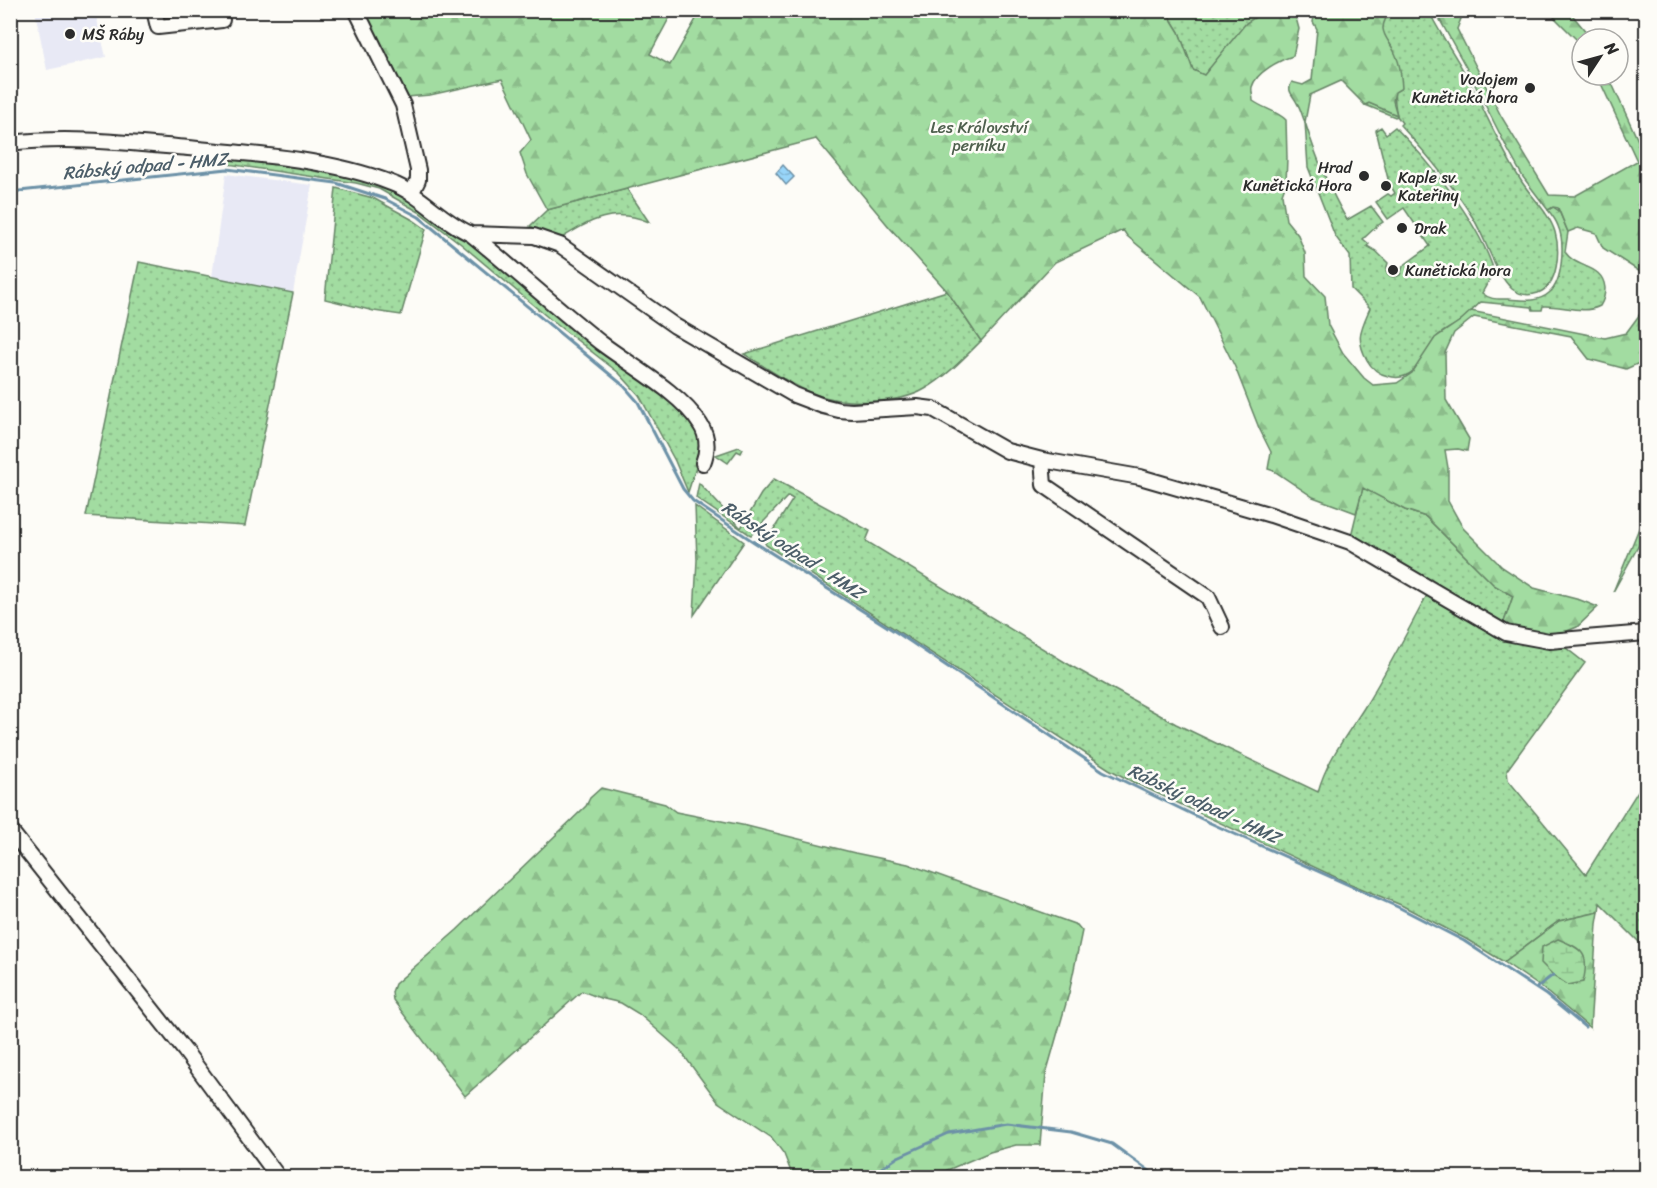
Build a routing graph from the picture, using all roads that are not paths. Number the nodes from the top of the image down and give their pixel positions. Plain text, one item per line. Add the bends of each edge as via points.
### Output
1 (153, 10) edge
2 (356, 10) edge
3 (222, 20) dead end
4 (10, 143) edge
5 (412, 192) junction
6 (471, 234) junction
7 (1042, 460) junction
8 (703, 464) dead end
9 (1222, 627) dead end
10 (1647, 633) edge
11 (10, 830) edge
12 (279, 1178) edge

1 - 3 street via 158,27
2 - 5 street via 403,105 418,170
4 - 5 street via 104,141 275,156 335,167
5 - 6 street
6 - 7 street via 534,236 560,245 675,326 811,402 839,410 933,409 1002,450
6 - 8 street via 690,412 705,436
7 - 9 street via 1044,485 1208,597
7 - 10 street via 1175,486 1350,542 1506,633 1548,641
11 - 12 street via 185,1051

